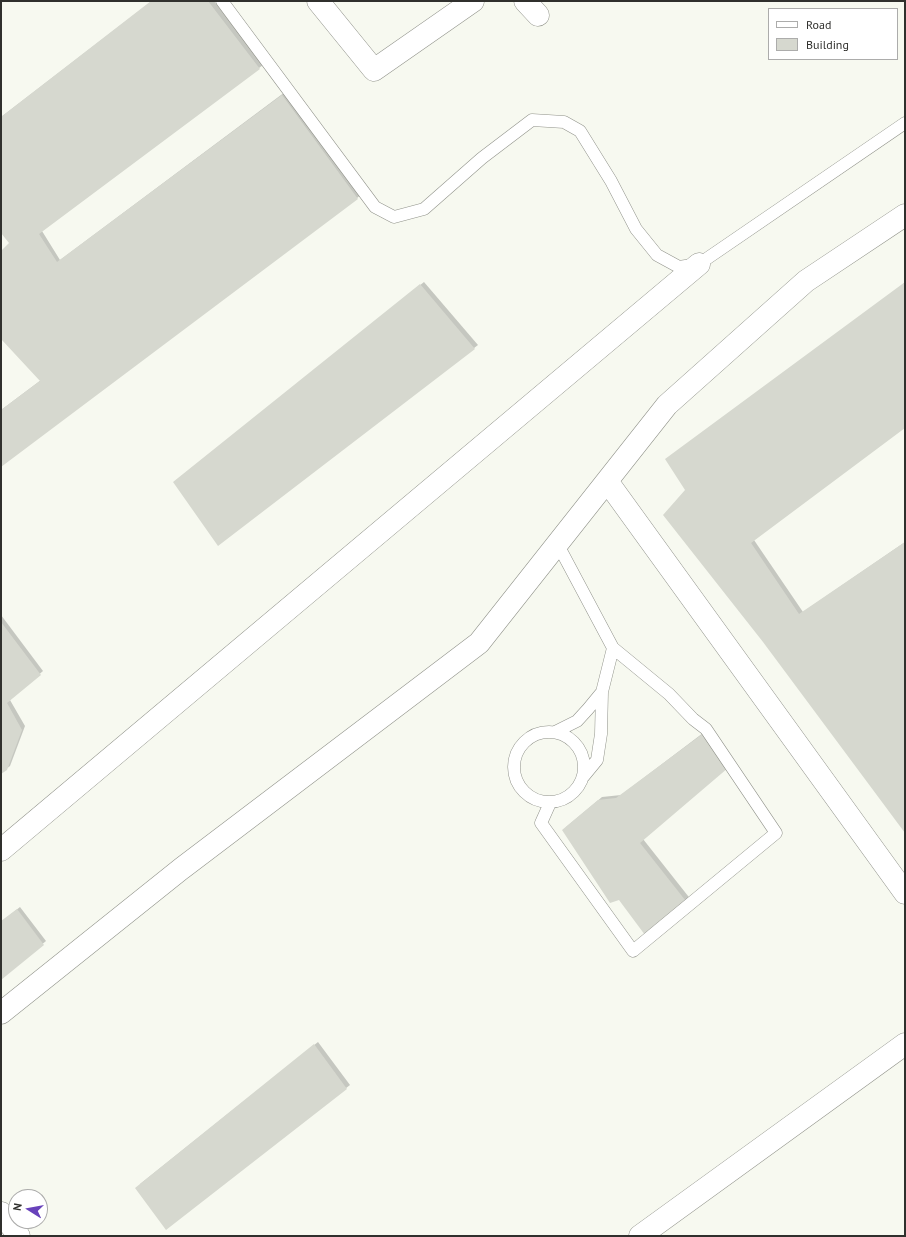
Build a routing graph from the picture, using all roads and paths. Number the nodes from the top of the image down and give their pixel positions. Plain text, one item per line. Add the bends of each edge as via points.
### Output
1 (222, 1) edge
2 (318, 1) edge
3 (473, 1) edge
4 (905, 123) edge
5 (905, 216) edge
6 (699, 264) junction
7 (607, 481) junction
8 (557, 543) junction
9 (613, 648) junction
10 (602, 692) junction
11 (555, 732) junction
12 (583, 777) junction
13 (550, 803) junction
14 (1, 850) edge
15 (905, 893) edge
16 (1, 1012) edge
17 (905, 1044) edge
18 (1, 1213) edge
19 (19, 1236) edge
20 (640, 1236) edge

1 - 6 lane via 375,207 394,217 424,209 482,158 532,120 564,122 580,131 611,181 636,229 656,255 679,267
2 - 3 street via 374,70
4 - 6 lane
5 - 7 street via 806,281 667,405
6 - 14 street
7 - 8 street
7 - 15 street
8 - 9 lane
8 - 16 street via 479,643 181,869
9 - 10 lane
9 - 13 lane via 669,694 706,729 776,833 633,951 541,823
10 - 11 lane via 577,721
10 - 12 lane via 597,760
11 - 12 lane via 569,737 579,748 584,762
11 - 13 lane via 540,732 527,739 517,750 513,764 515,779 523,792 535,800
12 - 13 lane via 576,790 564,799
17 - 20 street
18 - 19 street

